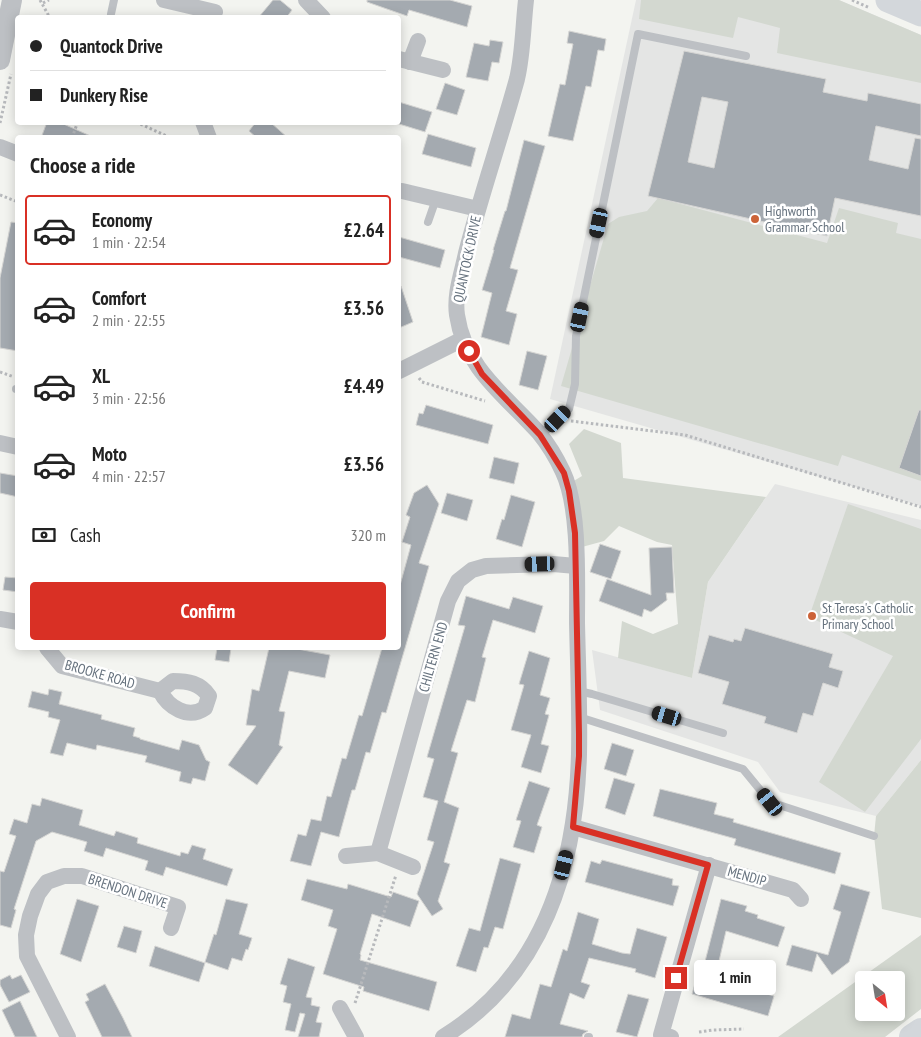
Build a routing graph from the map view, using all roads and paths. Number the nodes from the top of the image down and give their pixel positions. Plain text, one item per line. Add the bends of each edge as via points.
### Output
1 (12, 0) edge
2 (49, 0) edge
3 (114, 0) edge
4 (164, 0) edge
5 (306, 0) edge
6 (526, 0) edge
7 (888, 0) edge
8 (42, 1) edge
9 (214, 10) edge
10 (111, 14) dead end
11 (921, 14) edge
12 (49, 15) edge
13 (320, 15) edge
14 (418, 41) dead end
15 (746, 56) dead end
16 (404, 61) edge
17 (6, 65) edge
18 (443, 70) dead end
19 (0, 123) edge
20 (143, 125) edge
21 (164, 135) edge
22 (0, 147) edge
23 (15, 153) edge
24 (402, 190) dead end
25 (0, 195) edge
26 (436, 199) junction
27 (15, 201) edge
28 (478, 209) junction
29 (428, 222) dead end
30 (463, 339) junction
31 (401, 370) edge
32 (417, 374) dead end
33 (490, 402) dead end
34 (558, 419) junction
35 (540, 435) junction
36 (0, 443) edge
37 (15, 446) edge
38 (921, 508) edge
39 (576, 566) junction
40 (0, 619) edge
41 (15, 622) edge
42 (49, 650) edge
43 (160, 691) dead end
44 (578, 691) junction
45 (579, 717) junction
46 (723, 733) dead end
47 (573, 827) junction
48 (874, 836) dead end
49 (378, 853) junction
50 (346, 856) dead end
51 (406, 865) joint
52 (708, 865) junction
53 (801, 899) dead end
54 (171, 928) dead end
55 (348, 1006) joint
56 (744, 1029) dead end
57 (921, 1031) edge
58 (699, 1032) dead end
59 (663, 1036) edge
60 (68, 1037) edge
61 (356, 1037) edge
62 (443, 1037) edge
63 (912, 1037) edge

1 - 17 street
2 - 8 path
3 - 10 lane
4 - 9 street
5 - 13 street
6 - 28 street, QUANTOCK DRIVE via 518,76
7 - 11 main road
8 - 12 path
14 - 16 street
15 - 34 lane via 638,34 576,336 576,384 569,409
16 - 18 street
17 - 19 path
20 - 21 path
22 - 23 street
24 - 26 street, QUANTOCK DRIVE
25 - 27 path
26 - 28 street, QUANTOCK DRIVE
26 - 29 lane
28 - 30 street, QUANTOCK DRIVE via 457,291 456,313
30 - 31 street
30 - 35 street, QUANTOCK DRIVE via 482,374
32 - 33 path via 422,382
34 - 35 lane
34 - 38 path via 685,435
35 - 39 street, QUANTOCK DRIVE via 564,473 571,499
36 - 37 street
39 - 44 street, QUANTOCK DRIVE
39 - 49 street, CHILTERN END via 486,566 472,570 458,581 448,601
40 - 41 street
42 - 43 street, BROOKE ROAD via 62,666
44 - 45 street, QUANTOCK DRIVE
44 - 46 lane
45 - 47 street, QUANTOCK DRIVE
45 - 48 lane via 743,769 770,802
47 - 52 street, MENDIP
47 - 62 street, QUANTOCK DRIVE via 559,885 535,943 509,980 485,1006
49 - 50 street
49 - 51 street
51 - 55 path
52 - 53 street, MENDIP via 793,890
52 - 59 street
54 - 60 street, BRENDON DRIVE via 178,908 82,876 64,876 48,882 38,894 30,916 26,935 27,956
55 - 61 street
56 - 58 path
57 - 63 highway

